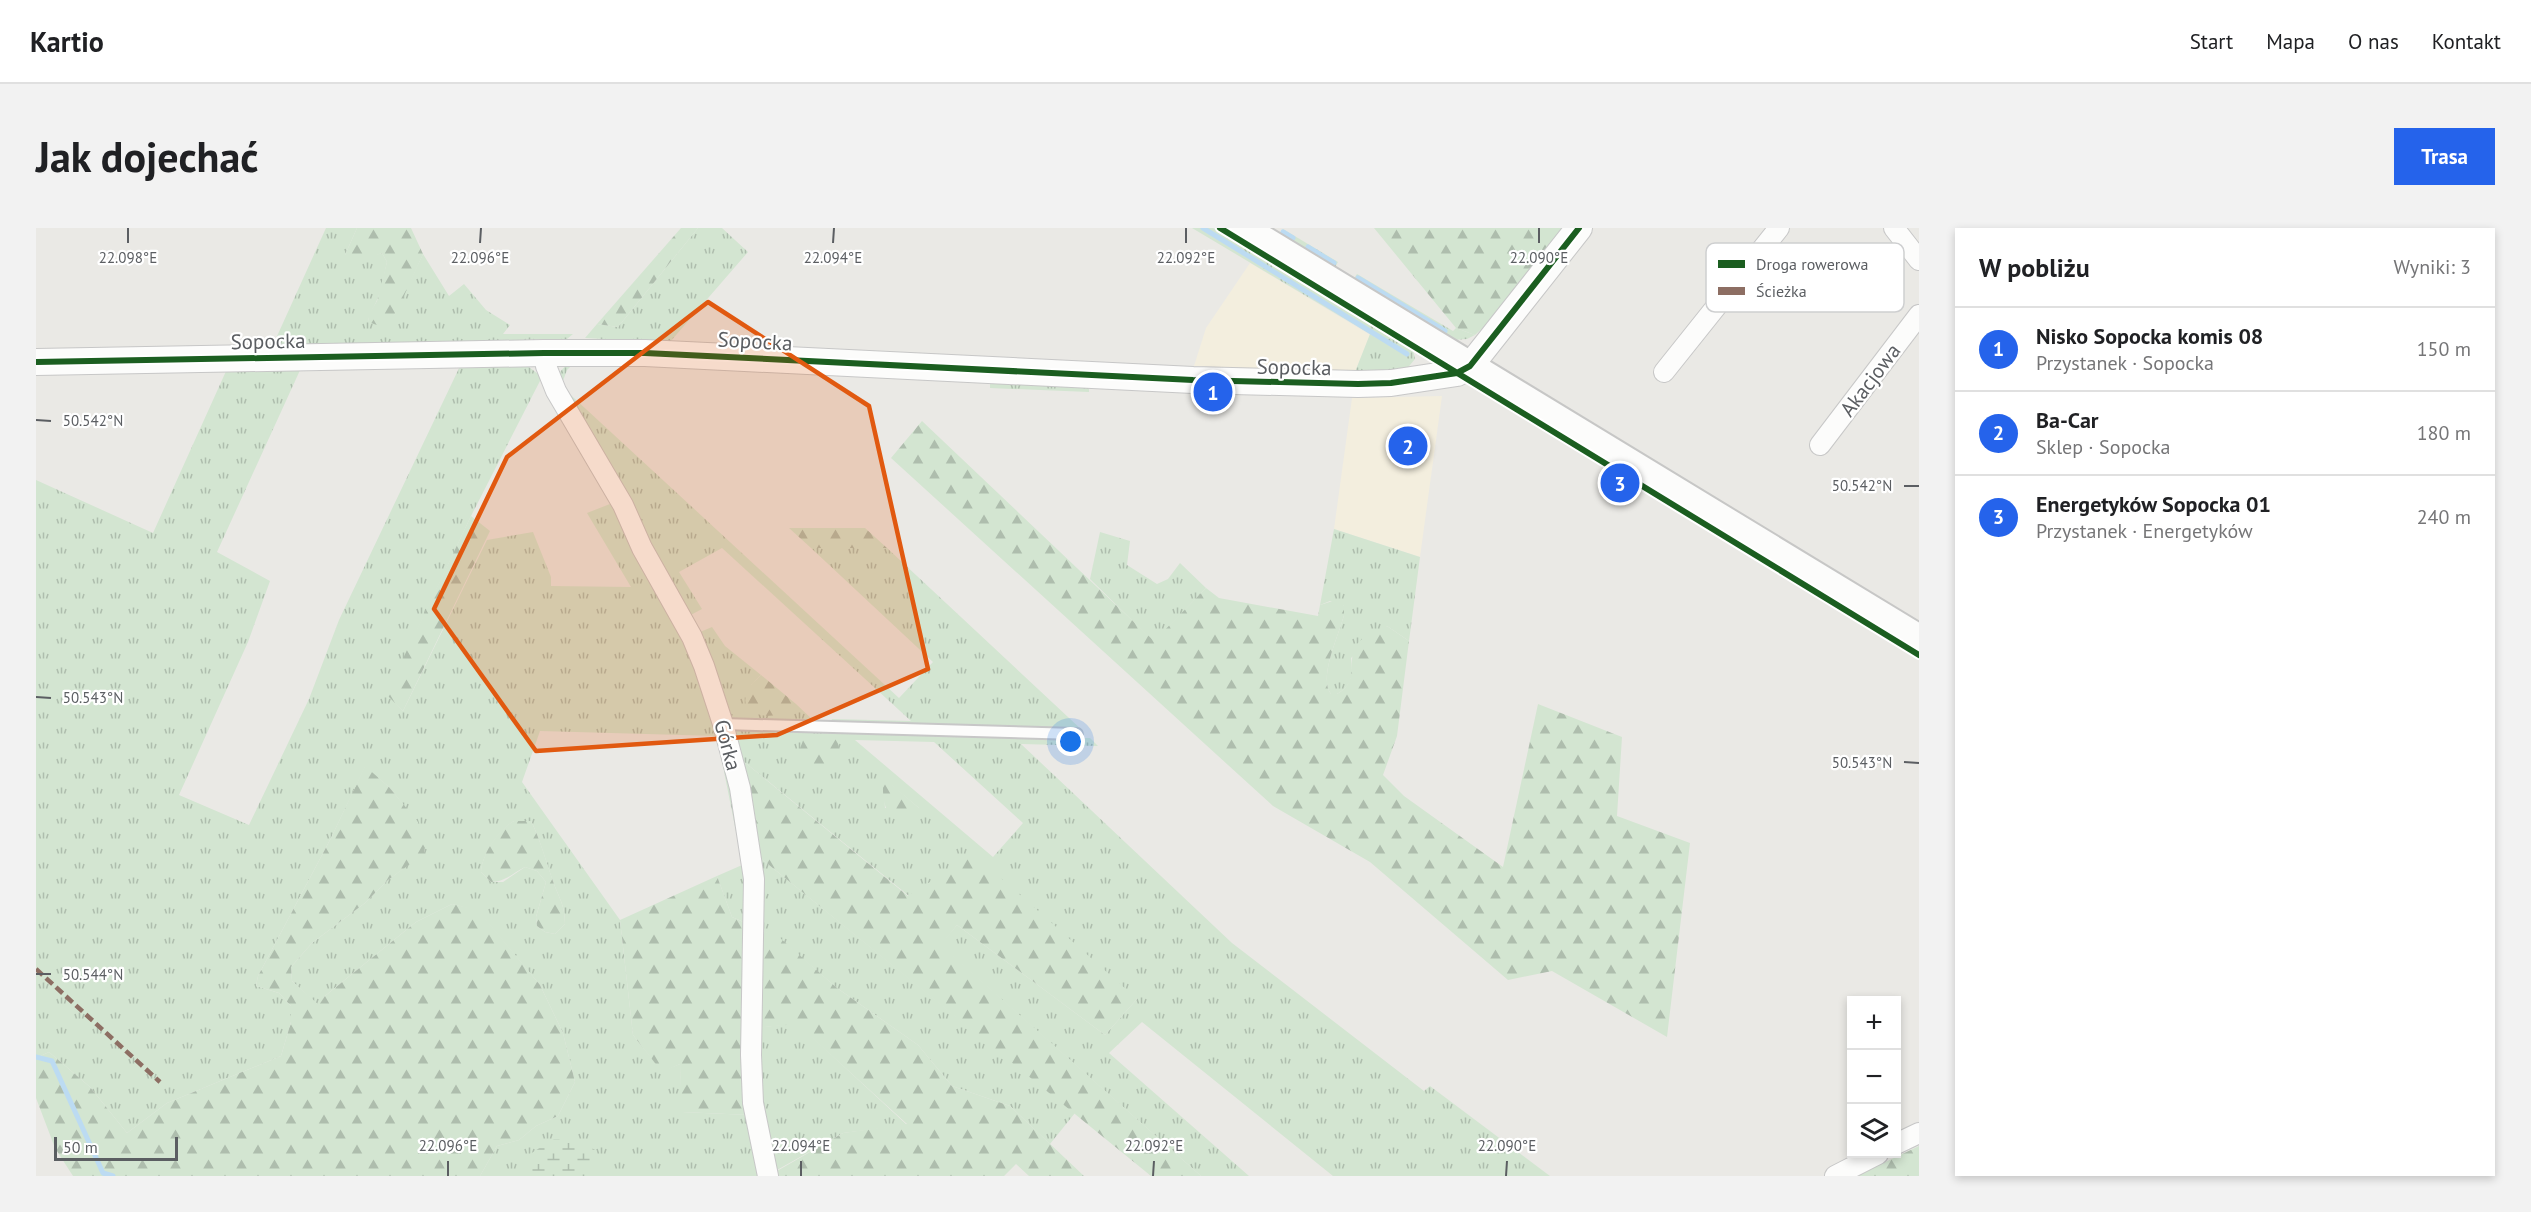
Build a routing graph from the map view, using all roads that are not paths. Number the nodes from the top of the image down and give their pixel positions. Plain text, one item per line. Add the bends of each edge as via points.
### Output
1 (1243, 228) edge
2 (1579, 228) edge
3 (1779, 228) edge
4 (1894, 228) edge
5 (1767, 243) edge
6 (1919, 260) edge
7 (1712, 312) edge
8 (1919, 315) edge
9 (544, 352) junction
10 (36, 362) edge
11 (1470, 366) junction
12 (1664, 372) dead end
13 (1820, 445) dead end
14 (1919, 639) edge
15 (723, 724) junction
16 (1077, 734) dead end
17 (1919, 1132) edge
18 (1901, 1141) edge
19 (1870, 1158) edge
20 (768, 1176) edge
21 (1835, 1176) edge

1 - 11 main road
2 - 11 street
3 - 5 street
4 - 6 street
7 - 12 street
8 - 13 street, Akacjowa
9 - 10 street, Sopocka
9 - 11 street, Sopocka via 746,357 1291,384 1390,383 1457,373
9 - 15 street, Górka via 556,391 623,505 642,548 692,637
11 - 14 main road
15 - 16 lane
15 - 20 street, Górka via 740,788 754,879 753,1103
17 - 18 street
19 - 21 street

